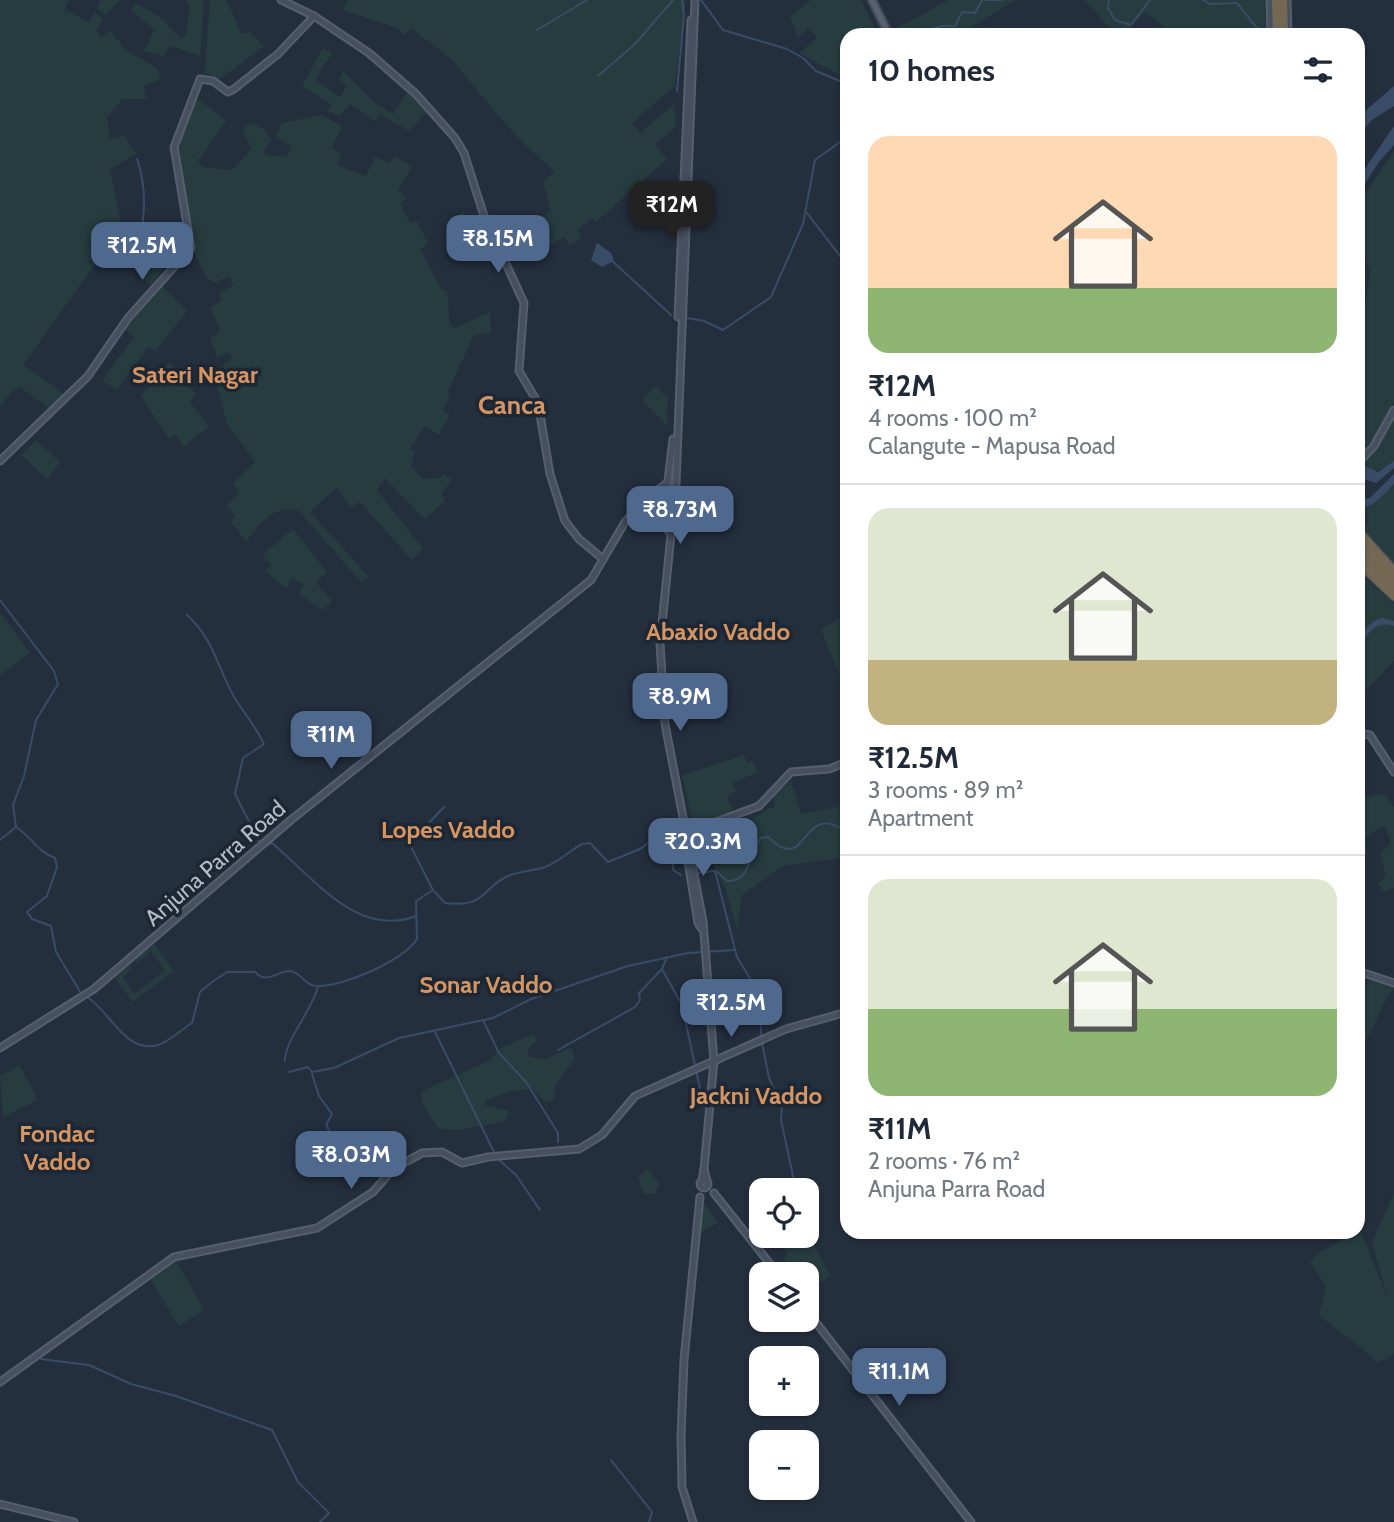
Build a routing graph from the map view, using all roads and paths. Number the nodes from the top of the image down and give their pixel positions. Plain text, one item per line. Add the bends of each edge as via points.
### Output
1 (281, 0) edge
2 (694, 0) edge
3 (870, 0) edge
4 (1270, 0) edge
5 (1276, 0) edge
6 (1285, 0) edge
7 (314, 16) junction
8 (884, 28) edge
9 (1271, 28) edge
10 (1276, 28) edge
11 (1286, 28) edge
12 (1394, 410) edge
13 (1365, 456) edge
14 (0, 461) edge
15 (670, 485) junction
16 (1365, 539) edge
17 (1365, 549) edge
18 (603, 559) junction
19 (1365, 561) edge
20 (1365, 569) edge
21 (1394, 571) edge
22 (1394, 579) edge
23 (1394, 588) edge
24 (1394, 596) edge
25 (1365, 734) edge
26 (840, 765) edge
27 (1394, 772) edge
28 (684, 834) junction
29 (1365, 973) edge
30 (1394, 983) edge
31 (840, 1014) edge
32 (0, 1048) edge
33 (714, 1061) junction
34 (705, 1185) junction
35 (769, 1262) edge
36 (819, 1326) edge
37 (0, 1382) edge
38 (0, 1504) edge
39 (74, 1522) edge
40 (693, 1522) edge
41 (971, 1522) edge

1 - 7 street
2 - 15 street
3 - 8 main road
4 - 9 street
5 - 10 highway
6 - 11 highway
7 - 14 street via 278,54 234,89 228,92 213,81 200,79 174,147 191,248 128,318 88,376
7 - 18 street via 355,42 416,94 464,153 484,216 524,303 519,371 538,403 550,474 565,521
12 - 13 street
15 - 18 street, Anjuna Parra Road via 654,492 625,522
15 - 28 street via 662,632 665,723
16 - 21 highway
17 - 22 highway
18 - 32 street, Anjuna Parra Road via 591,580 291,820 94,989
19 - 23 highway
20 - 24 highway
25 - 27 street
26 - 28 street via 791,772 759,806
28 - 33 street via 701,928
29 - 30 street
31 - 33 street via 786,1029
33 - 34 street
33 - 37 street via 635,1096 602,1135 579,1149 462,1164 442,1152 422,1153 393,1169 373,1192 317,1228 174,1257
34 - 35 street
34 - 40 street via 700,1197 684,1360 681,1436 682,1487
36 - 41 street
38 - 39 street

